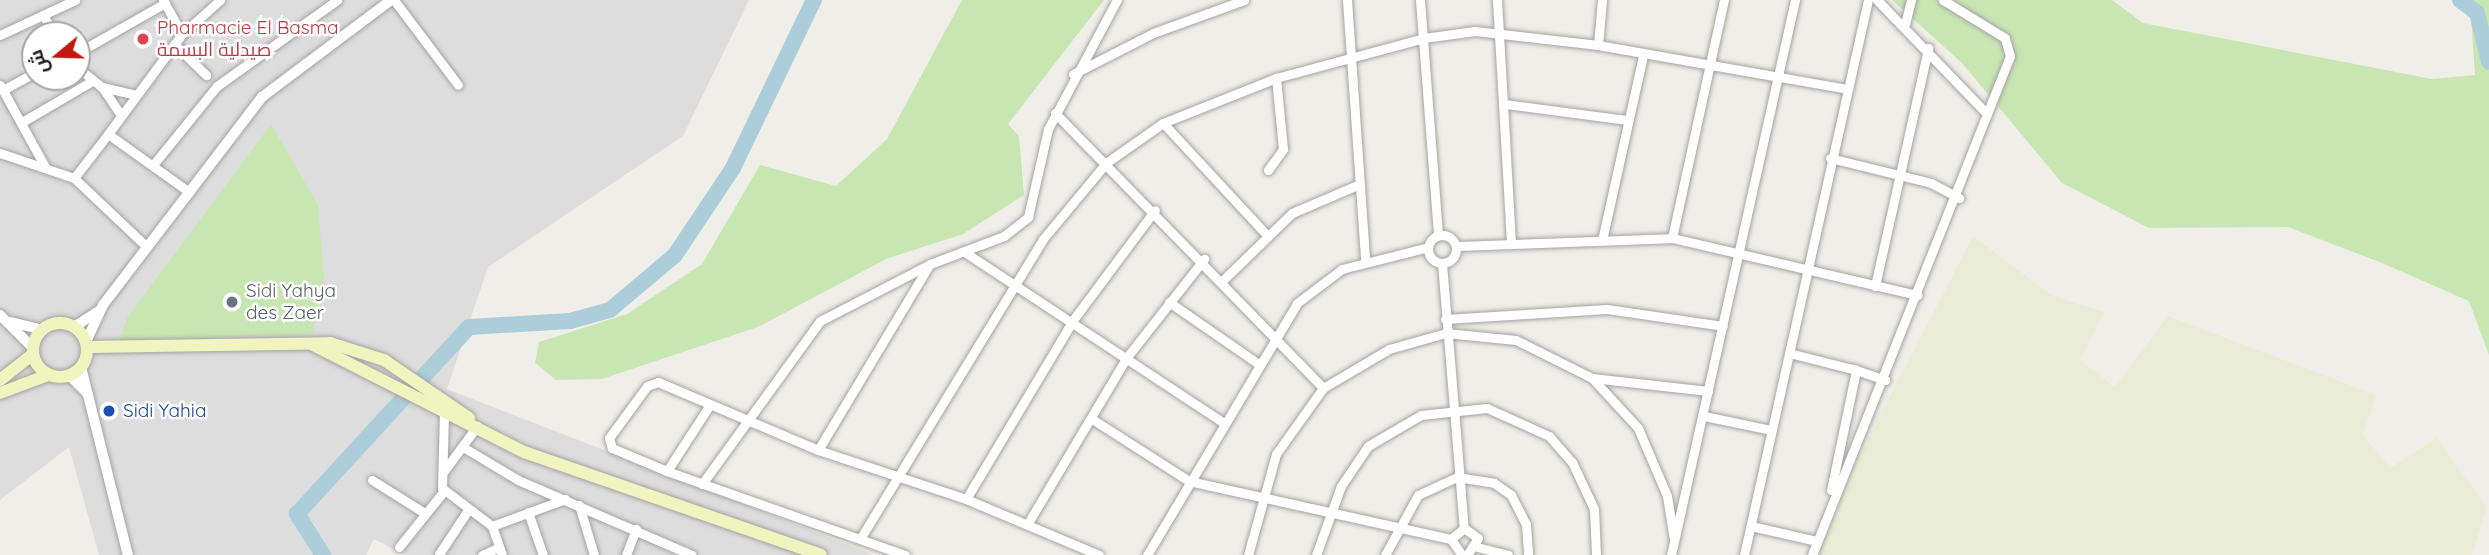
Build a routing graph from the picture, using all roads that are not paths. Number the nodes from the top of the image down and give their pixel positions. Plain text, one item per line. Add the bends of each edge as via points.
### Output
1 (75, 0) edge
2 (220, 0) edge
3 (337, 0) edge
4 (393, 0) edge
5 (1117, 0) edge
6 (1244, 0) edge
7 (1347, 0) edge
8 (1420, 0) edge
9 (1497, 0) edge
10 (1602, 0) edge
11 (1724, 0) edge
12 (1794, 0) edge
13 (1868, 0) edge
14 (1877, 0) edge
15 (1911, 0) edge
16 (1943, 0) edge
17 (164, 1) edge
18 (325, 3) edge
19 (43, 15) junction
20 (47, 21) edge
21 (1905, 24) junction
22 (1500, 32) junction
23 (182, 34) junction
24 (0, 35) edge
25 (1424, 38) junction
26 (174, 44) junction
27 (91, 45) edge
28 (1598, 45) junction
29 (1927, 48) junction
30 (1643, 55) junction
31 (1351, 59) junction
32 (1710, 63) junction
33 (206, 75) dead end
34 (1072, 75) junction
35 (1780, 77) junction
36 (21, 78) edge
37 (1276, 78) junction
38 (92, 81) joint
39 (458, 85) dead end
40 (1, 87) edge
41 (103, 88) junction
42 (1847, 89) junction
43 (136, 95) junction
44 (1504, 104) junction
45 (1055, 113) junction
46 (1987, 114) junction
47 (121, 115) junction
48 (1627, 120) junction
49 (22, 122) junction
50 (1163, 123) junction
51 (108, 134) junction
52 (0, 153) edge
53 (1830, 158) junction
54 (1106, 163) junction
55 (153, 165) junction
56 (45, 167) junction
57 (1268, 170) dead end
58 (1900, 174) junction
59 (74, 178) junction
60 (1360, 184) junction
61 (189, 192) junction
62 (1959, 198) junction
63 (1155, 210) junction
64 (1265, 233) junction
65 (1438, 235) junction
66 (1603, 236) junction
67 (1672, 238) junction
68 (1511, 241) junction
69 (1455, 246) junction
70 (147, 247) junction
71 (1428, 247) junction
72 (965, 253) junction
73 (1739, 253) junction
74 (1204, 259) junction
75 (1365, 260) junction
76 (1442, 263) junction
77 (930, 264) junction
78 (1808, 270) junction
79 (1013, 282) junction
80 (1221, 282) junction
81 (1875, 286) junction
82 (1917, 295) junction
83 (1169, 302) junction
84 (100, 310) junction
85 (0, 315) edge
86 (1445, 319) junction
87 (1073, 320) junction
88 (10, 322) junction
89 (1723, 326) junction
90 (74, 327) junction
91 (42, 330) junction
92 (1446, 333) junction
93 (1272, 336) junction
94 (86, 344) junction
95 (311, 344) junction
96 (33, 351) junction
97 (113, 351) junction
98 (1788, 353) junction
99 (1127, 357) junction
100 (1257, 363) junction
101 (82, 366) junction
102 (1856, 370) junction
103 (48, 375) junction
104 (70, 376) junction
105 (1592, 378) junction
106 (0, 380) edge
107 (1885, 380) junction
108 (1323, 388) junction
109 (1708, 391) junction
110 (0, 393) edge
111 (89, 395) junction
112 (432, 398) junction
113 (709, 406) junction
114 (1452, 408) junction
115 (444, 412) junction
116 (1704, 416) junction
117 (1092, 419) junction
118 (746, 422) junction
119 (1224, 423) junction
120 (477, 426) junction
121 (1771, 430) junction
122 (463, 447) junction
123 (818, 450) junction
124 (444, 471) junction
125 (667, 471) junction
126 (899, 477) junction
127 (1457, 477) junction
128 (372, 480) dead end
129 (1189, 481) junction
130 (702, 484) junction
131 (443, 492) junction
132 (1262, 496) junction
133 (565, 499) junction
134 (966, 499) junction
135 (1829, 501) junction
136 (579, 505) junction
137 (468, 510) junction
138 (422, 512) junction
139 (528, 512) junction
140 (1329, 512) junction
141 (1028, 523) junction
142 (492, 526) junction
143 (1751, 526) junction
144 (1464, 528) junction
145 (636, 529) junction
146 (1394, 529) junction
147 (860, 539) junction
148 (1451, 539) junction
149 (1674, 539) junction
150 (1817, 541) junction
151 (399, 547) dead end
152 (1477, 547) junction
153 (500, 551) edge
154 (439, 554) edge
155 (128, 555) edge
156 (482, 555) edge
157 (543, 555) edge
158 (594, 555) edge
159 (626, 555) edge
160 (692, 555) edge
161 (821, 555) edge
162 (905, 555) edge
163 (1099, 555) edge
164 (1147, 555) edge
165 (1248, 555) edge
166 (1315, 555) edge
167 (1385, 555) edge
168 (1462, 555) edge
169 (1467, 555) edge
170 (1508, 555) edge
171 (1528, 555) edge
172 (1596, 555) edge
173 (1671, 555) edge
174 (1744, 555) edge
175 (1812, 555) edge

1 - 19 street
2 - 23 street
3 - 18 street
4 - 39 street
4 - 61 street via 262,97
5 - 34 street
6 - 34 street via 1153,33
7 - 31 street
8 - 25 street
9 - 22 street
10 - 28 street
11 - 32 street
12 - 35 street
13 - 42 street
14 - 21 street
15 - 21 street
16 - 46 street via 2009,42 2010,56
17 - 23 street
17 - 27 street
18 - 55 street via 217,86
19 - 20 street
19 - 24 street
21 - 29 street
22 - 25 street
22 - 28 street
22 - 44 street
23 - 26 street
25 - 31 street
25 - 65 street
26 - 33 street
26 - 43 street
28 - 30 street
29 - 46 street
29 - 58 street
30 - 32 street
30 - 48 street
31 - 37 street
31 - 60 street
32 - 35 street
32 - 67 street
34 - 45 street
35 - 42 street
35 - 73 street
36 - 40 street
37 - 50 street
37 - 57 street via 1283,149
38 - 41 street
38 - 49 street
40 - 49 street
41 - 43 street
41 - 47 street
42 - 53 street
43 - 47 street
44 - 48 street
44 - 68 street
45 - 54 street
45 - 72 street via 1028,217
46 - 62 street
47 - 51 street
48 - 66 street
49 - 56 street
50 - 54 street
50 - 64 street
51 - 55 street
51 - 59 street
52 - 56 street
53 - 58 street
53 - 78 street
54 - 63 street
54 - 79 street
55 - 61 street
56 - 59 street
58 - 62 street
58 - 81 street
59 - 70 street
60 - 64 street via 1306,205
60 - 75 street
61 - 70 street
62 - 82 street
63 - 74 street
63 - 87 street
64 - 80 street
65 - 69 street
65 - 71 street
66 - 67 street
66 - 68 street
67 - 73 street
68 - 69 street
69 - 76 street via 1454,256
70 - 84 street
71 - 75 street
71 - 76 street via 1431,258
72 - 77 street
72 - 79 street
73 - 78 street
73 - 89 street
74 - 80 street
74 - 83 street
75 - 93 street via 1321,282
76 - 86 street
77 - 118 street via 820,321
77 - 123 street
78 - 81 street
78 - 98 street
79 - 87 street
79 - 126 street
80 - 93 street
81 - 82 street
82 - 107 street
83 - 99 street
83 - 100 street
84 - 90 street
84 - 94 street
85 - 88 street
86 - 89 street via 1607,309
86 - 92 street
87 - 99 street
87 - 134 street
88 - 91 street
88 - 96 street
89 - 109 street
90 - 91 main road via 57,323
90 - 94 main road
91 - 96 main road
92 - 105 street via 1516,340
92 - 108 street via 1389,349
92 - 114 street
93 - 100 street
93 - 108 street
94 - 97 main road
94 - 101 main road
95 - 97 main road
95 - 112 main road
95 - 112 main road via 330,342 384,360
96 - 103 main road
96 - 106 main road
97 - 101 main road
98 - 102 street
98 - 121 street
99 - 117 street
99 - 119 street
100 - 119 street
101 - 104 main road
101 - 111 street
102 - 107 street
102 - 135 street
103 - 104 main road
103 - 110 main road
104 - 111 street
105 - 109 street
105 - 149 street via 1638,428 1667,496
107 - 135 street
108 - 132 street via 1284,438
109 - 116 street
111 - 155 street
112 - 115 main road
112 - 120 main road
113 - 118 street
113 - 125 street
113 - 125 street via 653,382 609,438 612,448
114 - 127 street
114 - 140 street via 1403,422 1368,446
114 - 172 street via 1514,416 1549,436 1587,489 1598,531
115 - 120 main road
115 - 124 street
116 - 121 street
116 - 149 street
117 - 129 street
117 - 141 street
118 - 123 street
118 - 130 street
119 - 129 street
120 - 122 street
120 - 161 main road via 524,452 640,496
121 - 143 street
122 - 124 street
122 - 133 street
123 - 126 street
124 - 131 street
125 - 130 street
126 - 134 street
126 - 147 street
127 - 144 street
127 - 146 street via 1418,495
127 - 171 street via 1494,483 1511,495 1526,524
128 - 138 street
129 - 132 street
129 - 164 street
130 - 147 street
131 - 137 street
131 - 138 street
132 - 140 street
132 - 165 street
133 - 136 street
133 - 139 street
134 - 141 street
135 - 150 street
136 - 145 street
136 - 158 street
137 - 142 street
137 - 154 street
138 - 151 street
139 - 142 street
139 - 157 street
140 - 146 street
140 - 166 street
141 - 163 street
142 - 153 street
143 - 150 street
143 - 174 street
144 - 148 street
144 - 152 street via 1476,534
145 - 159 street
145 - 160 street
146 - 148 street
146 - 167 street
147 - 162 street
148 - 168 street
149 - 173 street
150 - 175 street
152 - 169 street
152 - 170 street
153 - 156 street

